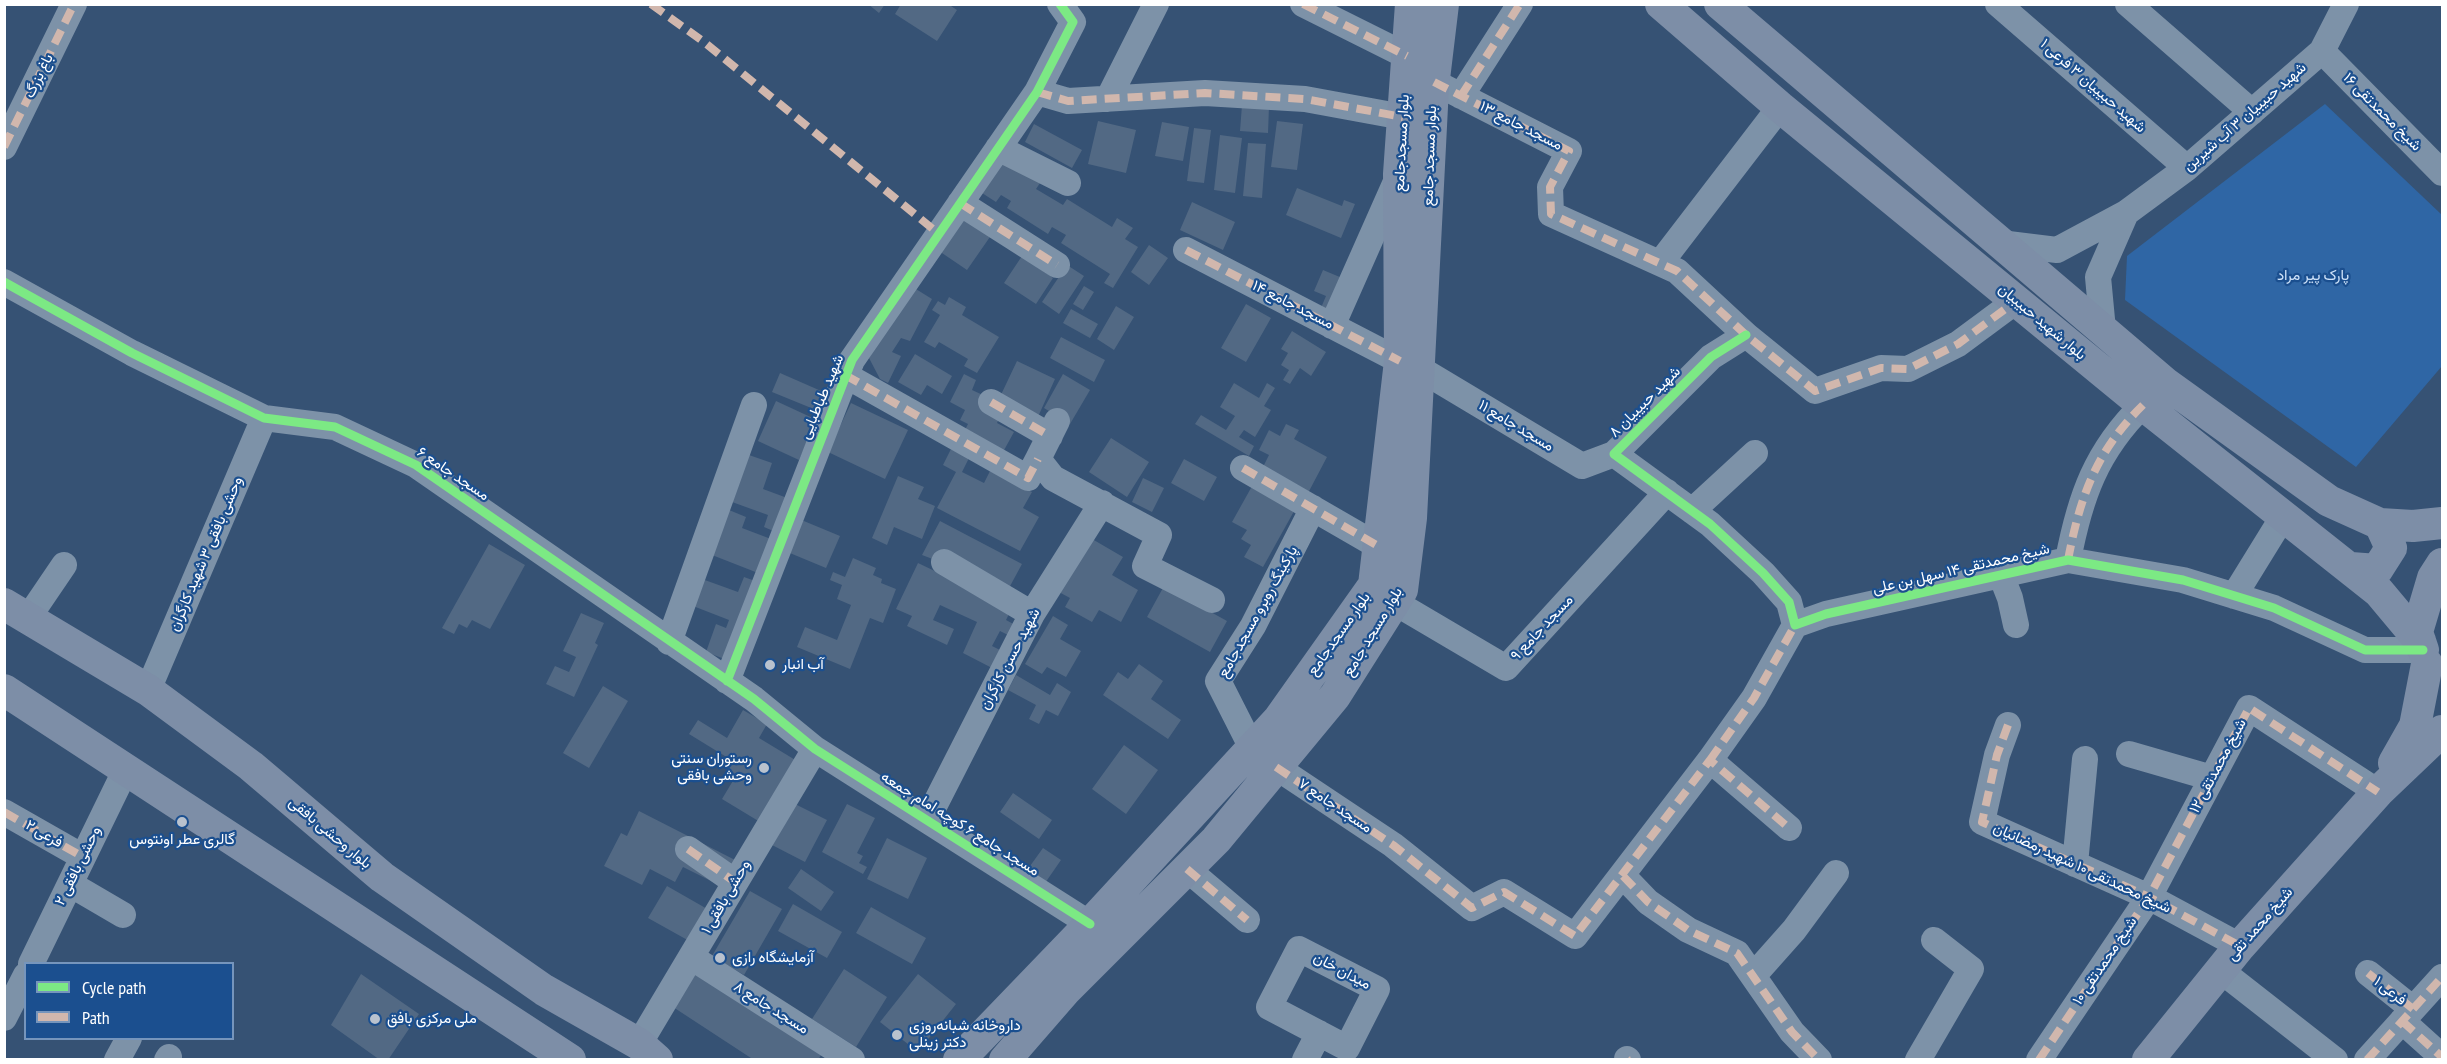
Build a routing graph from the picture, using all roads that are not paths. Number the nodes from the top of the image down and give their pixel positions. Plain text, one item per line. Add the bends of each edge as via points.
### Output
1 (74, 4) edge
2 (1060, 4) edge
3 (1156, 4) edge
4 (1303, 4) edge
5 (1411, 4) edge
6 (1443, 4) edge
7 (1520, 4) edge
8 (1661, 4) edge
9 (1720, 4) edge
10 (1998, 4) edge
11 (2128, 4) edge
12 (2346, 4) edge
13 (2322, 51) junction
14 (1407, 56) junction
15 (1434, 82) junction
16 (1037, 92) junction
17 (1461, 96) junction
18 (1108, 99) junction
19 (1780, 107) junction
20 (2252, 112) junction
21 (1403, 117) junction
22 (4, 147) edge
23 (998, 148) junction
24 (2440, 166) edge
25 (2187, 168) junction
26 (1399, 174) junction
27 (1068, 183) dead end
28 (960, 203) junction
29 (2126, 213) junction
30 (2000, 243) junction
31 (1186, 250) dead end
32 (1661, 262) junction
33 (1057, 265) dead end
34 (4, 282) edge
35 (2016, 301) junction
36 (1332, 326) junction
37 (2103, 330) junction
38 (1746, 335) junction
39 (1410, 365) junction
40 (845, 375) junction
41 (991, 402) dead end
42 (754, 405) dead end
43 (2143, 405) junction
44 (264, 418) junction
45 (1755, 453) dead end
46 (1614, 454) junction
47 (1038, 459) junction
48 (1243, 468) dead end
49 (1667, 492) junction
50 (1102, 503) junction
51 (1313, 508) junction
52 (1692, 511) junction
53 (2284, 514) junction
54 (2442, 523) edge
55 (2380, 524) junction
56 (1378, 546) junction
57 (2068, 560) junction
58 (944, 562) dead end
59 (2442, 564) edge
60 (64, 565) dead end
61 (2351, 568) junction
62 (2001, 575) junction
63 (2234, 596) junction
64 (1212, 600) dead end
65 (1394, 602) junction
66 (16, 611) edge
67 (1032, 614) junction
68 (2016, 625) dead end
69 (1795, 626) junction
70 (669, 642) junction
71 (2428, 658) edge
72 (727, 681) junction
73 (4, 690) edge
74 (148, 690) junction
75 (2008, 725) dead end
76 (2442, 731) edge
77 (1252, 748) junction
78 (815, 749) junction
79 (2129, 753) dead end
80 (2085, 759) dead end
81 (1710, 760) junction
82 (1276, 767) junction
83 (126, 769) junction
84 (2212, 778) junction
85 (2378, 792) junction
86 (4, 812) edge
87 (927, 820) junction
88 (1789, 828) dead end
89 (688, 849) dead end
90 (83, 857) junction
91 (2075, 864) junction
92 (1187, 869) junction
93 (1836, 873) dead end
94 (1623, 876) junction
95 (735, 882) junction
96 (70, 884) junction
97 (2149, 897) junction
98 (123, 915) dead end
99 (1247, 920) dead end
100 (1090, 924) junction
101 (1934, 940) dead end
102 (2240, 946) junction
103 (691, 957) junction
104 (31, 962) edge
105 (2220, 970) junction
106 (2368, 973) dead end
107 (1754, 975) junction
108 (2442, 977) edge
109 (24, 979) edge
110 (2407, 1015) junction
111 (4, 1018) edge
112 (1319, 1033) dead end
113 (128, 1040) edge
114 (648, 1052) edge
115 (2442, 1057) edge
116 (117, 1059) edge
117 (570, 1059) edge
118 (852, 1059) edge
119 (959, 1059) edge
120 (1005, 1059) edge
121 (1305, 1059) edge
122 (1819, 1059) edge
123 (1918, 1059) edge
124 (2039, 1059) edge
125 (2148, 1059) edge
126 (2335, 1059) edge
127 (2367, 1059) edge

1 - 22 street, باغ بزرگ
2 - 16 street, شهید طباطبایی via 1073,22
3 - 18 street
4 - 14 street
5 - 14 main road, بلوار مسجدجامع
6 - 15 main road, بلوار مسجد جامع
7 - 17 street
8 - 19 main road, بلوار شهید حبیبیان
9 - 30 main road
10 - 25 street, شهید حبیبیان ۳ فرعی ۱
11 - 20 street
12 - 13 street, شهید حبیبیان ۳ آب شیرین
13 - 20 street, شهید حبیبیان ۳ آب شیرین
13 - 24 street, شیخ محمدتقی ۱۶
14 - 21 main road, بلوار مسجدجامع
15 - 17 street, مسجد جامع ۱۳
15 - 39 main road, بلوار مسجد جامع
16 - 18 street via 1068,101
16 - 23 street, شهید طباطبایی
17 - 32 street, مسجد جامع ۱۳ via 1569,151 1550,187 1551,214
18 - 21 street via 1205,93 1305,99
19 - 32 street
19 - 35 main road, بلوار شهید حبیبیان
20 - 25 street, شهید حبیبیان ۳ آب شیرین
21 - 26 main road, بلوار مسجدجامع
23 - 27 street
23 - 28 street, شهید طباطبایی
25 - 29 street, شهید حبیبیان ۳ آب شیرین
26 - 36 street
26 - 39 main road, بلوار مسجدجامع
28 - 33 street
28 - 40 street, شهید طباطبایی
29 - 30 street, شهید حبیبیان ۳ آب شیرین via 2057,250
29 - 37 street via 2098,278
30 - 37 main road
31 - 36 street, مسجد جامع ۱۴
32 - 38 street via 1677,271
34 - 44 street, مسجد جامع ۶ via 132,353
35 - 38 street via 1958,345 1908,369 1881,368 1815,391
35 - 43 main road, بلوار شهید حبیبیان
36 - 39 street, مسجد جامع ۱۴
37 - 55 main road via 2165,383 2329,501
38 - 46 street, شهید حبیبیان ۸ via 1712,357
39 - 46 street, مسجد جامع ۱۱ via 1582,466
39 - 56 main road, بلوار مسجدجامع
39 - 65 main road, بلوار مسجد جامع via 1411,518 1402,590
40 - 47 street via 1028,478
40 - 72 street, شهید طباطبایی
41 - 47 street via 1053,428
42 - 70 street
43 - 53 main road, بلوار شهید حبیبیان
43 - 57 street via 2119,429 2097,464 2076,515
44 - 70 street, مسجد جامع ۶ via 335,427 416,465
44 - 74 street, وحشی بافقی ۳ شهید کارگران
45 - 52 street
46 - 49 street, شهید حبیبیان ۸
47 - 50 street via 1053,478
48 - 51 street
49 - 52 street, شهید حبیبیان ۸
49 - 65 street, مسجد جامع ۹ via 1506,668
50 - 64 street via 1159,535 1145,566
50 - 67 street, شهید حسن کارگران
51 - 56 street
51 - 77 street, پارکینگ روبرو مسجدجامع via 1253,626 1218,681
52 - 69 street via 1790,602
53 - 61 main road, بلوار شهید حبیبیان
53 - 63 street
54 - 55 main road
55 - 61 main road via 2391,548 2377,570
56 - 77 main road, بلوار مسجدجامع via 1374,585 1279,719
57 - 62 street, شیخ محمدتقی ۱۴ سهل بن علی
57 - 63 street, شیخ محمدتقی ۱۴ سهل بن علی via 2183,580
58 - 67 street
59 - 71 main road via 2433,578 2417,632
60 - 66 street
61 - 71 main road, بلوار شهید حبیبیان via 2379,592
62 - 68 street
62 - 69 street, شیخ محمدتقی ۱۴ سهل بن علی via 1826,614
63 - 71 street, شیخ محمدتقی ۱۴ سهل بن علی via 2274,608 2365,650
65 - 82 main road, بلوار مسجد جامع via 1335,696
66 - 74 main road, بلوار وحشی بافقی
67 - 87 street, شهید حسن کارگران
69 - 81 street via 1754,698
70 - 72 street, مسجد جامع ۶
71 - 85 main road via 2415,726
72 - 78 street, مسجد جامع ۶
73 - 83 main road
74 - 114 main road, بلوار وحشی بافقی via 251,766 381,877 544,990
75 - 91 street, شیخ محمدتقی ۱۰ شهید رمضانیان via 1982,822
76 - 85 main road
77 - 100 main road, بلوار مسجدجامع
78 - 87 street, مسجد جامع ۶ کوچه امام جمعه
78 - 95 street, وحشی بافقی ۱
79 - 84 street
80 - 91 street
81 - 88 street
81 - 94 street
82 - 92 main road, بلوار مسجد جامع
82 - 94 street, مسجد جامع ۷ via 1393,845 1472,908 1504,892 1575,936
83 - 90 street, وحشی بافقی ۲
83 - 117 main road
84 - 85 street, شیخ محمدتقی ۱۲ via 2249,708
84 - 97 street, شیخ محمدتقی ۱۲
85 - 102 main road, شیخ محمد تقی
86 - 90 street, فرعی ۲
87 - 100 street, مسجد جامع ۶ کوچه امام جمعه
89 - 95 street
90 - 96 street, وحشی بافقی ۲
91 - 97 street, شیخ محمدتقی ۱۰ شهید رمضانیان
92 - 99 street
92 - 120 main road, بلوار مسجد جامع via 1065,991
93 - 107 street
94 - 107 street via 1648,902 1688,930 1737,953
95 - 103 street, وحشی بافقی ۱
96 - 98 street
96 - 104 street, وحشی بافقی ۲
97 - 102 street, شیخ محمدتقی ۱۰ شهید رمضانیان
97 - 124 street, شیخ محمدتقی ۱۰
100 - 119 main road, بلوار مسجدجامع
101 - 123 street via 1971,969
102 - 105 main road, شیخ محمد تقی
103 - 114 street, وحشی بافقی ۱
103 - 118 street, مسجد جامع ۸
105 - 125 main road, شیخ محمد تقی
105 - 126 street
106 - 110 street, فرعی ۱
107 - 122 street via 1792,1032
108 - 110 street
109 - 111 street
110 - 115 street, فرعی ۱
110 - 127 street
112 - 121 street
113 - 116 street

